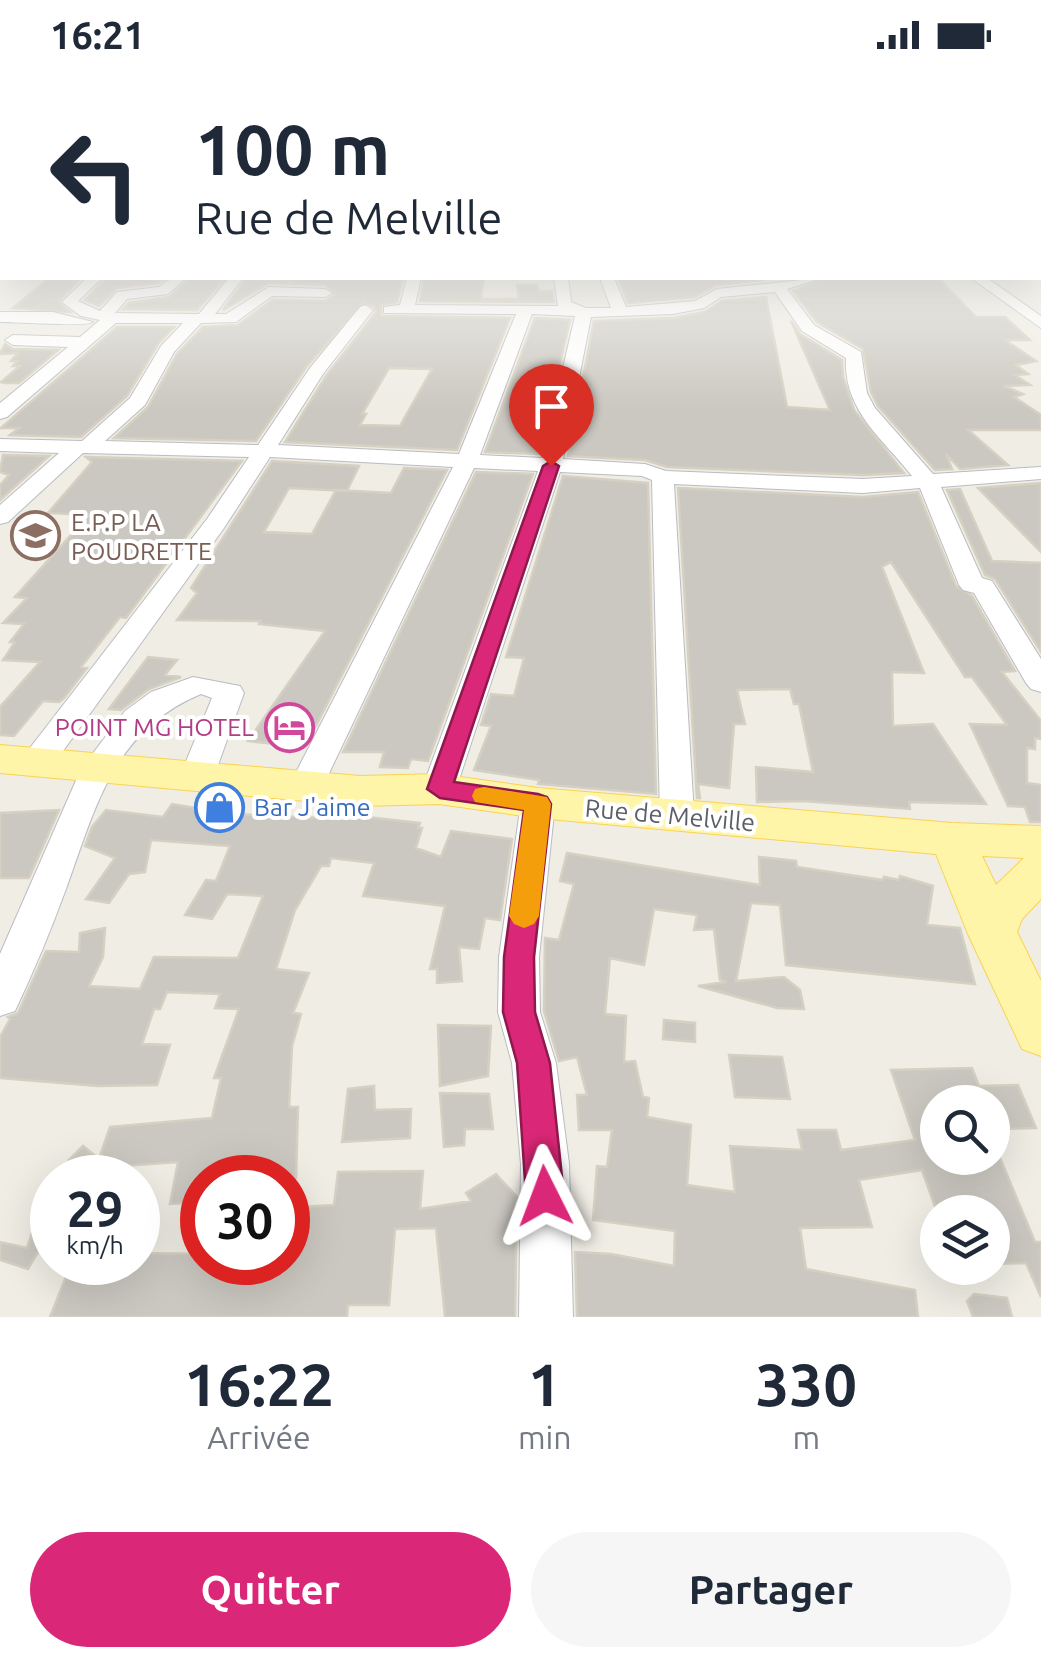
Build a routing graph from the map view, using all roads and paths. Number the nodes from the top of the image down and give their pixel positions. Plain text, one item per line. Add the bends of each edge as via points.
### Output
1 (75, 293) edge
2 (147, 293) edge
3 (222, 293) edge
4 (266, 293) edge
5 (410, 293) edge
6 (563, 293) edge
7 (613, 293) edge
8 (717, 293) edge
9 (783, 293) edge
10 (999, 293) edge
11 (526, 308) junction
12 (406, 310) junction
13 (584, 312) junction
14 (620, 312) junction
15 (0, 318) edge
16 (199, 319) junction
17 (94, 322) junction
18 (1041, 324) edge
19 (13, 340) dead end
20 (2, 410) edge
21 (0, 445) edge
22 (83, 447) junction
23 (265, 451) junction
24 (468, 459) junction
25 (551, 466) junction
26 (1041, 474) edge
27 (663, 477) junction
28 (926, 479) junction
29 (0, 517) edge
30 (1041, 682) edge
31 (19, 760) edge
32 (95, 768) junction
33 (197, 776) junction
34 (306, 786) junction
35 (440, 789) junction
36 (538, 804) junction
37 (677, 815) junction
38 (952, 840) junction
39 (1041, 842) edge
40 (1041, 869) edge
41 (992, 934) junction
42 (0, 998) edge
43 (1041, 1032) edge
44 (546, 1317) edge

1 - 17 street via 70,302
2 - 17 street via 122,295
3 - 16 street
4 - 16 street via 235,318
5 - 12 street
6 - 13 street via 564,304
7 - 14 street
8 - 14 street via 673,309
9 - 28 street via 808,328 856,356 856,391 888,440
10 - 18 street
11 - 12 street
11 - 13 street
11 - 24 street
12 - 23 street via 357,308
13 - 14 street
13 - 25 street
15 - 17 street
16 - 17 street
16 - 22 street via 167,350 138,400
17 - 19 street
17 - 20 street
21 - 22 street
22 - 23 street
22 - 29 street
23 - 24 street
23 - 31 street via 216,523
24 - 25 street
24 - 34 street
25 - 27 street via 645,470
25 - 35 street
26 - 28 street
27 - 28 street via 830,486
27 - 37 street
28 - 30 street via 972,585 984,586
31 - 32 main road, Rue de Melville
32 - 33 main road, Rue de Melville
32 - 33 street via 131,722 167,694 202,687 229,693
32 - 42 street
33 - 34 main road, Rue de Melville
34 - 35 main road, Rue de Melville
35 - 36 main road, Rue de Melville
36 - 37 main road, Rue de Melville
36 - 44 street via 519,957 519,1012 534,1063 545,1164
37 - 38 main road, Rue de Melville
38 - 39 main road, Rue de Melville
38 - 41 main road
40 - 41 main road via 1000,910
41 - 43 main road

